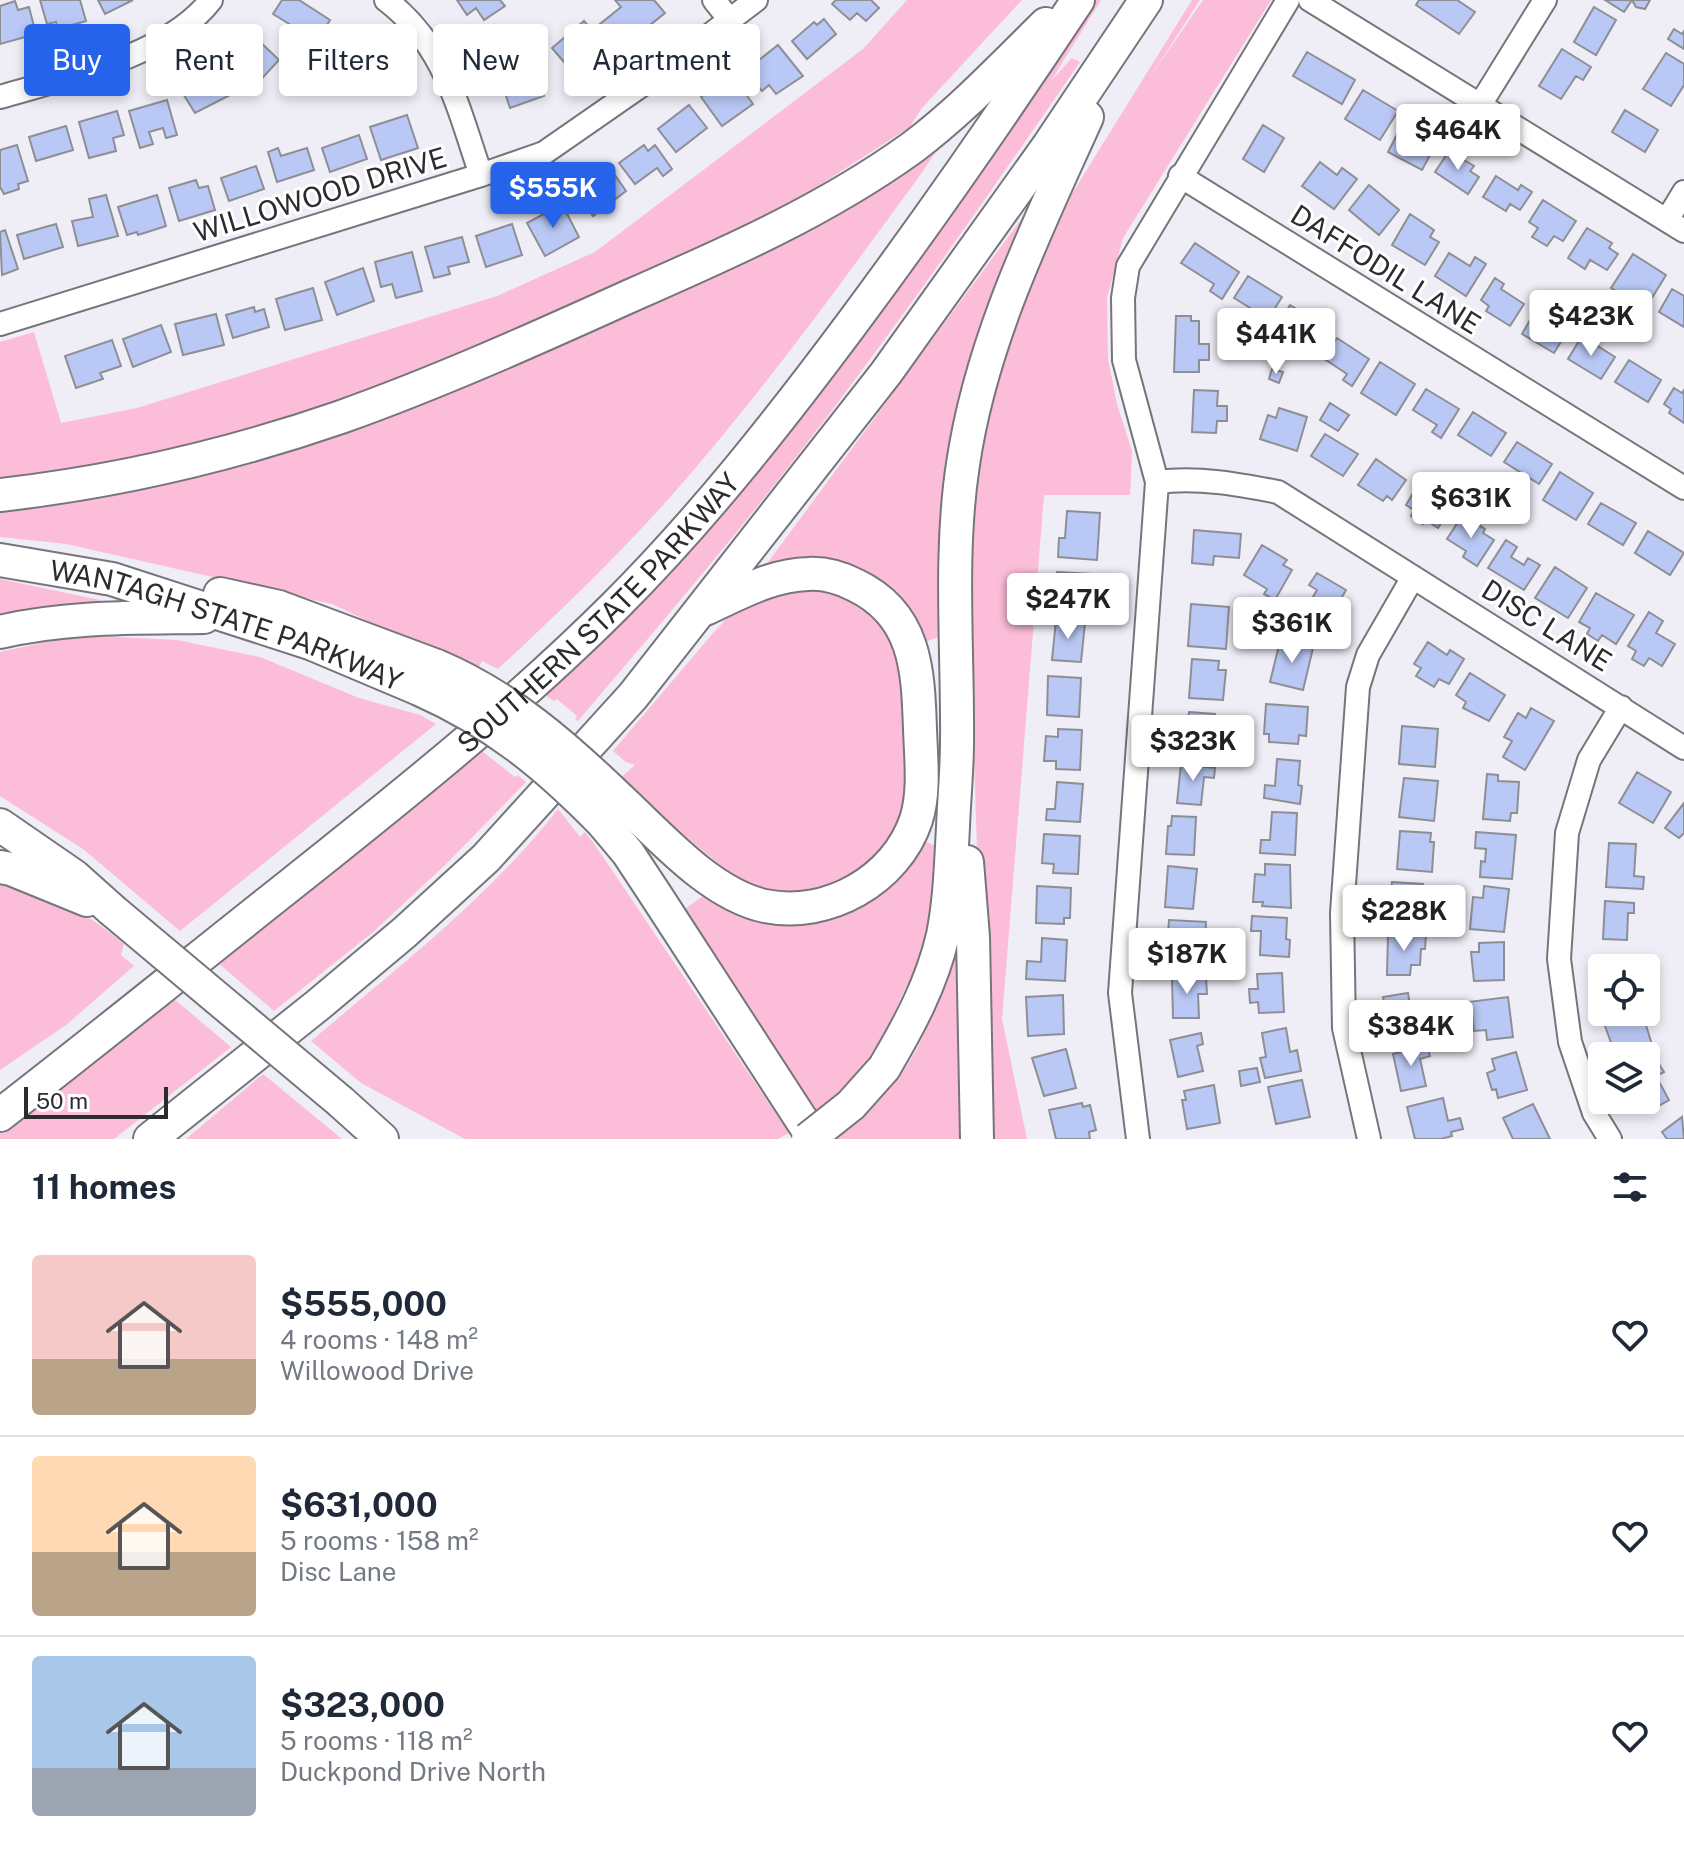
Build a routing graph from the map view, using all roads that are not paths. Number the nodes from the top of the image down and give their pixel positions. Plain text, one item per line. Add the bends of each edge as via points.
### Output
1 (211, 0) edge
2 (386, 0) edge
3 (714, 0) edge
4 (756, 0) edge
5 (1072, 0) edge
6 (1078, 0) edge
7 (1146, 0) edge
8 (1288, 0) edge
9 (1310, 0) edge
10 (1545, 0) edge
11 (729, 19) junction
12 (1125, 33) junction
13 (0, 97) edge
14 (1480, 105) junction
15 (481, 175) junction
16 (1180, 176) junction
17 (1684, 192) edge
18 (1675, 225) edge
19 (0, 324) edge
20 (1157, 482) junction
21 (1684, 488) edge
22 (0, 495) edge
23 (0, 560) edge
24 (1413, 577) junction
25 (112, 579) junction
26 (702, 610) junction
27 (232, 616) junction
28 (0, 632) edge
29 (428, 677) junction
30 (1621, 707) junction
31 (957, 745) junction
32 (1684, 748) edge
33 (611, 811) junction
34 (0, 825) edge
35 (0, 867) edge
36 (112, 910) junction
37 (2, 1113) edge
38 (150, 1139) edge
39 (383, 1139) edge
40 (808, 1139) edge
41 (814, 1139) edge
42 (977, 1139) edge
43 (1138, 1139) edge
44 (1369, 1139) edge
45 (1610, 1139) edge

1 - 13 street via 177,31 126,58
2 - 15 street via 414,25 448,77
3 - 11 street
4 - 11 street, WILLOWOOD DRIVE
5 - 22 highway via 913,146 796,219 709,261 340,417 180,464
6 - 37 highway, SOUTHERN STATE PARKWAY via 821,365 762,442 617,605 396,801
7 - 12 highway
8 - 16 street
9 - 14 street
10 - 14 street
11 - 15 street, WILLOWOOD DRIVE via 544,153
12 - 26 highway via 886,373
12 - 31 highway via 1024,258 974,409 957,526
14 - 18 street
15 - 19 street, WILLOWOOD DRIVE
16 - 20 street via 1128,266 1123,298 1124,360
16 - 21 street, DAFFODIL LANE
17 - 18 street
20 - 24 street, DISC LANE via 1188,478 1278,492
20 - 43 street via 1120,993
23 - 25 highway, WANTAGH STATE PARKWAY
24 - 30 street, DISC LANE
24 - 44 street via 1368,655 1358,687 1342,913 1344,1028
25 - 27 highway, WANTAGH STATE PARKWAY
25 - 29 highway via 279,607
26 - 33 highway via 774,578 810,573 843,579 875,595 899,619 913,654 922,783 916,820 898,853 872,882 837,900 803,908 766,906 729,893
26 - 38 highway via 633,696 486,858 329,996
27 - 28 highway via 95,619
27 - 29 highway, WANTAGH STATE PARKWAY
29 - 33 highway, WANTAGH STATE PARKWAY, bridge via 477,718
30 - 32 street, DISC LANE
30 - 45 street via 1589,760 1567,833 1559,959 1570,1042 1594,1113
31 - 40 highway, bridge via 950,888 926,990 884,1068 851,1105
31 - 42 highway via 973,937
33 - 41 highway, WANTAGH STATE PARKWAY via 642,875
34 - 36 highway via 74,876
35 - 36 highway
36 - 39 highway, bridge

